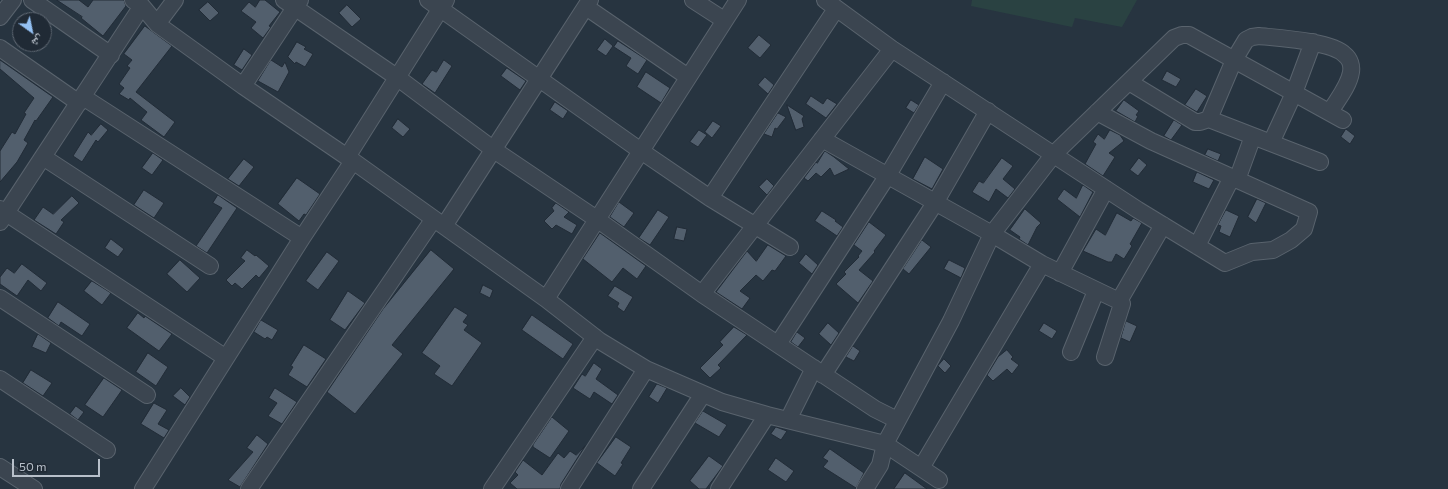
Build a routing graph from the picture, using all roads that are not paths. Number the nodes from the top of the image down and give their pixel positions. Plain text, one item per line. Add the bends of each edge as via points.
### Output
1 (12, 0) edge
2 (32, 0) edge
3 (175, 0) edge
4 (693, 0) edge
5 (738, 0) edge
6 (293, 2) edge
7 (138, 3) edge
8 (439, 3) edge
9 (588, 3) edge
10 (831, 4) edge
11 (0, 17) edge
12 (724, 20) junction
13 (157, 24) junction
14 (1313, 42) junction
15 (0, 48) edge
16 (892, 49) junction
17 (111, 55) junction
18 (1234, 60) junction
19 (688, 77) junction
20 (398, 78) junction
21 (539, 78) junction
22 (944, 82) junction
23 (1129, 82) junction
24 (243, 86) junction
25 (1294, 93) junction
26 (81, 100) junction
27 (988, 111) junction
28 (1097, 112) junction
29 (1209, 119) junction
30 (1252, 136) junction
31 (822, 139) junction
32 (1271, 143) junction
33 (494, 150) junction
34 (641, 151) junction
35 (1054, 154) junction
36 (43, 157) junction
37 (350, 159) junction
38 (1320, 162) dead end
39 (888, 175) junction
40 (1234, 179) junction
41 (1106, 189) junction
42 (710, 198) junction
43 (935, 203) junction
44 (2, 215) edge
45 (598, 220) junction
46 (439, 223) junction
47 (755, 225) junction
48 (1163, 225) junction
49 (992, 234) junction
50 (302, 238) junction
51 (1197, 246) junction
52 (790, 247) dead end
53 (1042, 264) junction
54 (210, 266) dead end
55 (1060, 272) junction
56 (1096, 291) junction
57 (702, 294) junction
58 (0, 298) edge
59 (546, 299) junction
60 (1119, 301) junction
61 (595, 336) junction
62 (778, 344) junction
63 (1071, 352) dead end
64 (1105, 357) dead end
65 (226, 358) junction
66 (646, 368) junction
67 (819, 371) junction
68 (0, 378) edge
69 (703, 394) junction
70 (147, 395) dead end
71 (767, 415) junction
72 (788, 420) junction
73 (897, 420) junction
74 (885, 444) junction
75 (107, 450) dead end
76 (0, 467) edge
77 (921, 468) junction
78 (939, 480) dead end
79 (27, 487) edge
80 (143, 489) edge
81 (249, 489) edge
82 (492, 489) edge
83 (569, 489) edge
84 (641, 489) edge
85 (719, 489) edge
86 (865, 489) edge

1 - 11 street
2 - 17 street
3 - 13 street
4 - 12 street
5 - 12 street
6 - 20 street
6 - 24 street
7 - 13 street
7 - 17 street
8 - 20 street
8 - 21 street
9 - 19 street
9 - 21 street
10 - 16 street
10 - 42 street
12 - 19 street
13 - 24 street
14 - 18 street via 1252,37 1246,40
14 - 25 street
14 - 25 street via 1337,50 1345,54 1349,60 1349,80 1336,116
15 - 26 street
16 - 22 street
16 - 31 street
17 - 26 street
18 - 23 street via 1189,35 1182,35 1174,38
18 - 25 street
18 - 29 street
19 - 34 street
20 - 33 street
20 - 37 street
21 - 33 street
21 - 34 street
22 - 27 street
22 - 39 street
23 - 28 street
23 - 29 street via 1195,122
24 - 37 street
25 - 32 street
26 - 36 street
26 - 50 street
27 - 35 street
27 - 43 street
28 - 35 street
28 - 40 street via 1151,141
29 - 30 street
30 - 32 street
30 - 40 street
31 - 39 street
31 - 47 street
32 - 38 street
33 - 45 street
33 - 46 street
34 - 42 street
34 - 45 street
35 - 41 street
35 - 49 street
36 - 44 street
36 - 54 street
37 - 46 street
37 - 50 street
39 - 43 street
39 - 62 street
40 - 51 street
40 - 51 street via 1309,212 1304,229 1292,240 1273,250 1252,252 1225,263
41 - 48 street
41 - 55 street
42 - 47 street
43 - 49 street
43 - 67 street
44 - 65 street
45 - 57 street
45 - 59 street
46 - 59 street
46 - 81 street
47 - 52 street
47 - 57 street
48 - 51 street
48 - 60 street
49 - 53 street
49 - 73 street via 951,321
50 - 65 street
53 - 55 street
53 - 77 street
55 - 56 street
56 - 60 street
56 - 63 street
57 - 62 street
58 - 70 street
59 - 61 street
60 - 64 street via 1122,304
61 - 66 street
61 - 82 street
62 - 67 street
65 - 80 street
66 - 69 street
66 - 83 street
67 - 72 street
67 - 73 street via 875,409
68 - 75 street
69 - 71 street
69 - 84 street
71 - 72 street
71 - 85 street
72 - 74 street
73 - 74 street
74 - 77 street
74 - 86 street via 880,465
76 - 79 street
77 - 78 street

